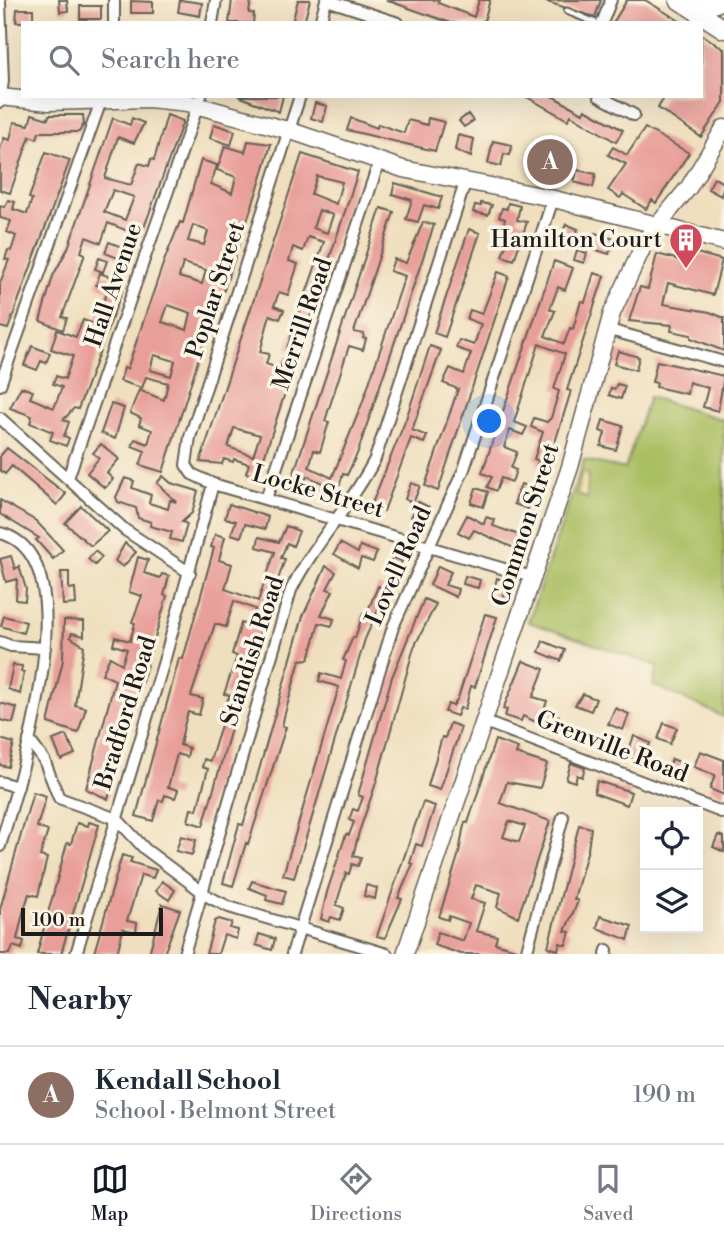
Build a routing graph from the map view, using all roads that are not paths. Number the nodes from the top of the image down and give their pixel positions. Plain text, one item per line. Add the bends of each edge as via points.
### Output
1 (114, 0) edge
2 (216, 0) edge
3 (327, 0) edge
4 (611, 0) edge
5 (723, 0) edge
6 (0, 2) edge
7 (684, 3) edge
8 (567, 11) dead end
9 (114, 21) edge
10 (212, 21) edge
11 (321, 21) edge
12 (392, 21) edge
13 (591, 21) edge
14 (603, 21) edge
15 (724, 29) edge
16 (299, 98) edge
17 (603, 98) edge
18 (1, 99) edge
19 (110, 99) edge
20 (201, 101) edge
21 (634, 115) dead end
22 (724, 128) edge
23 (291, 131) junction
24 (379, 162) junction
25 (466, 180) junction
26 (553, 199) junction
27 (659, 225) junction
28 (724, 242) edge
29 (606, 329) junction
30 (724, 362) edge
31 (0, 385) edge
32 (0, 418) edge
33 (68, 478) junction
34 (213, 484) junction
35 (266, 499) junction
36 (339, 520) junction
37 (0, 533) edge
38 (430, 547) junction
39 (190, 573) junction
40 (532, 577) junction
41 (0, 642) edge
42 (45, 648) junction
43 (485, 722) junction
44 (29, 740) junction
45 (0, 782) edge
46 (18, 787) junction
47 (724, 813) edge
48 (563, 817) dead end
49 (117, 819) junction
50 (0, 846) edge
51 (203, 894) junction
52 (300, 928) junction
53 (76, 954) edge
54 (184, 954) edge
55 (292, 954) edge
56 (387, 954) edge
57 (405, 954) edge
58 (526, 954) edge

1 - 9 street
2 - 10 street
3 - 11 street
3 - 12 street
4 - 14 street
5 - 7 main road via 706,7
6 - 18 street
7 - 15 main road
8 - 13 lane
16 - 23 street, Poplar Street
17 - 21 street
18 - 19 main road
19 - 20 main road
19 - 31 street
20 - 23 main road
20 - 33 street, Hall Avenue
22 - 27 main road, Common Street via 694,180
23 - 24 main road
23 - 34 street, Poplar Street via 185,455 192,474
24 - 25 main road
24 - 35 street, Merrill Road
25 - 26 main road
25 - 36 street, Standish Road via 375,459
26 - 27 main road
26 - 38 street, Lovell Road via 464,469
27 - 28 main road
27 - 29 main road, Common Street via 636,258
29 - 30 street
29 - 40 main road, Common Street via 576,450
32 - 33 street
33 - 39 street via 125,530
34 - 35 street, Locke Street
34 - 39 street, Bradford Road
35 - 36 street, Locke Street
36 - 38 street, Locke Street
36 - 51 street, Standish Road via 304,564 292,590
37 - 42 street via 21,544 34,559 44,605
38 - 40 street, Locke Street
38 - 52 street, Lovell Road via 393,627
39 - 49 street, Bradford Road
40 - 43 main road, Common Street
41 - 42 street
42 - 44 street
43 - 47 street, Grenville Road
43 - 57 main road, Common Street
44 - 46 street
44 - 49 street via 59,799
45 - 46 street
46 - 50 street
48 - 58 street
49 - 51 street via 145,849
49 - 53 street, Bradford Road
51 - 52 street via 229,907
51 - 54 street, Standish Road
52 - 55 street, Lovell Road
52 - 56 street

